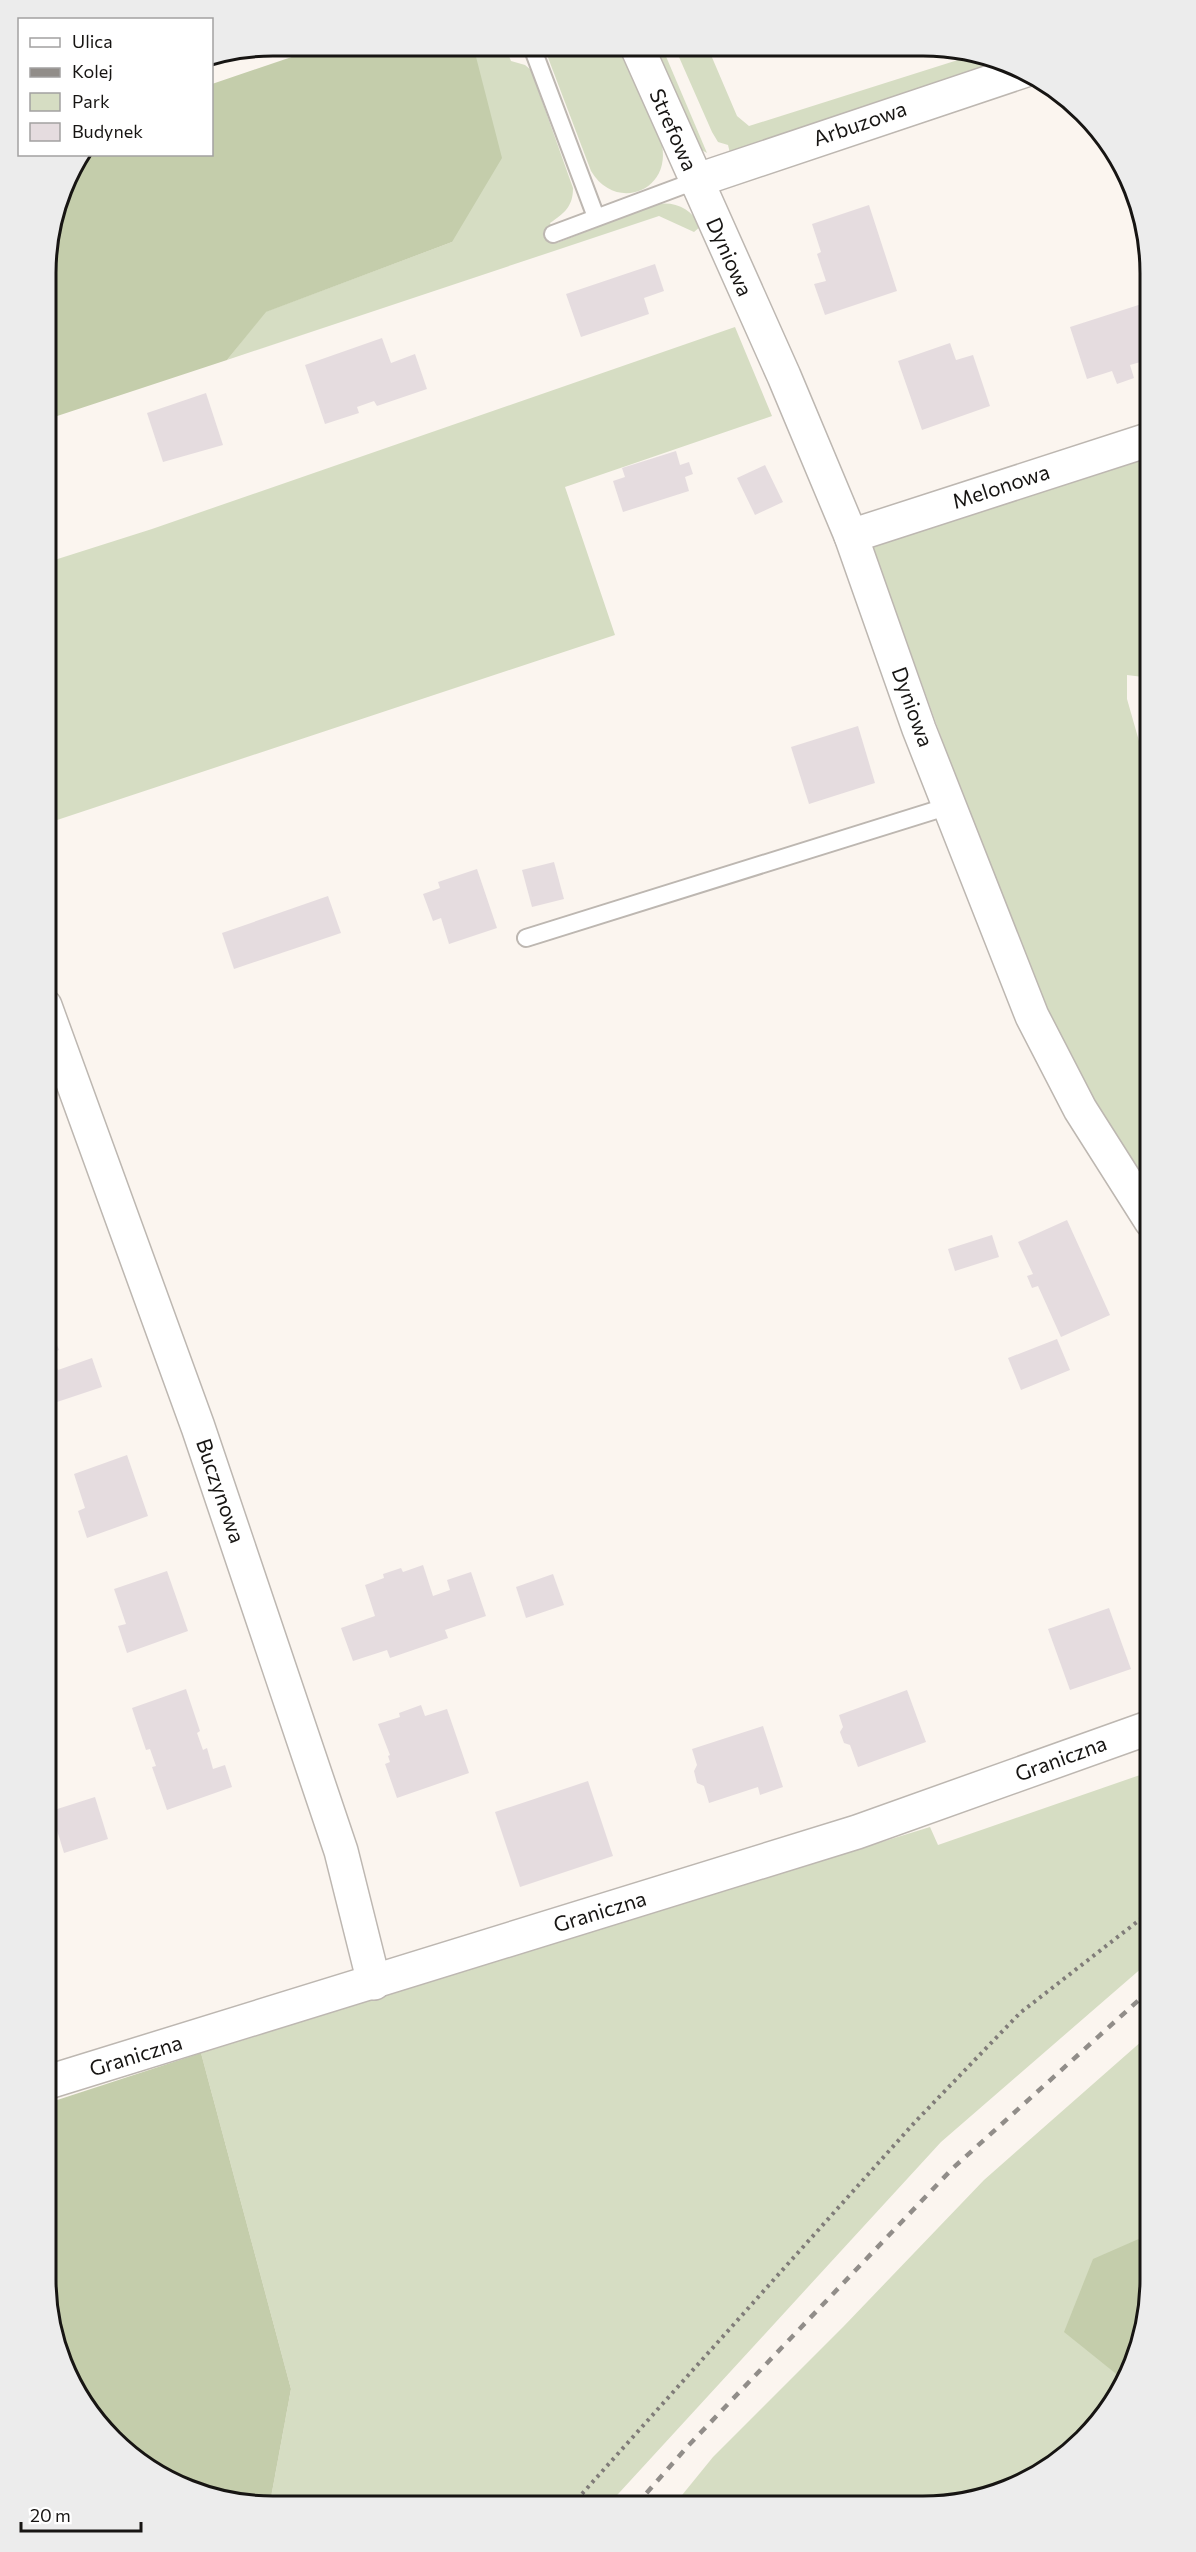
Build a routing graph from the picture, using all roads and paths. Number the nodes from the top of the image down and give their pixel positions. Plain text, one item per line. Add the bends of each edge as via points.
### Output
1 (534, 56) edge
2 (641, 56) edge
3 (1012, 75) edge
4 (695, 181) junction
5 (596, 217) junction
6 (553, 234) dead end
7 (1141, 442) edge
8 (851, 536) junction
9 (949, 806) junction
10 (526, 938) dead end
11 (56, 1036) edge
12 (1141, 1205) edge
13 (1141, 1731) edge
14 (1141, 1919) edge
15 (374, 1983) junction
16 (56, 2081) edge
17 (580, 2496) edge

1 - 5 lane
2 - 4 street, Strefowa
3 - 4 street, Arbuzowa
4 - 5 lane
4 - 8 street, Dyniowa via 784,376
5 - 6 lane
7 - 8 street, Melonowa
8 - 9 street, Dyniowa
9 - 10 lane
9 - 12 street, Dyniowa via 1032,1016 1080,1109
11 - 15 street, Buczynowa via 198,1427 341,1851
13 - 15 street, Graniczna via 857,1832
14 - 17 path via 1020,2013 915,2122
15 - 16 street, Graniczna

